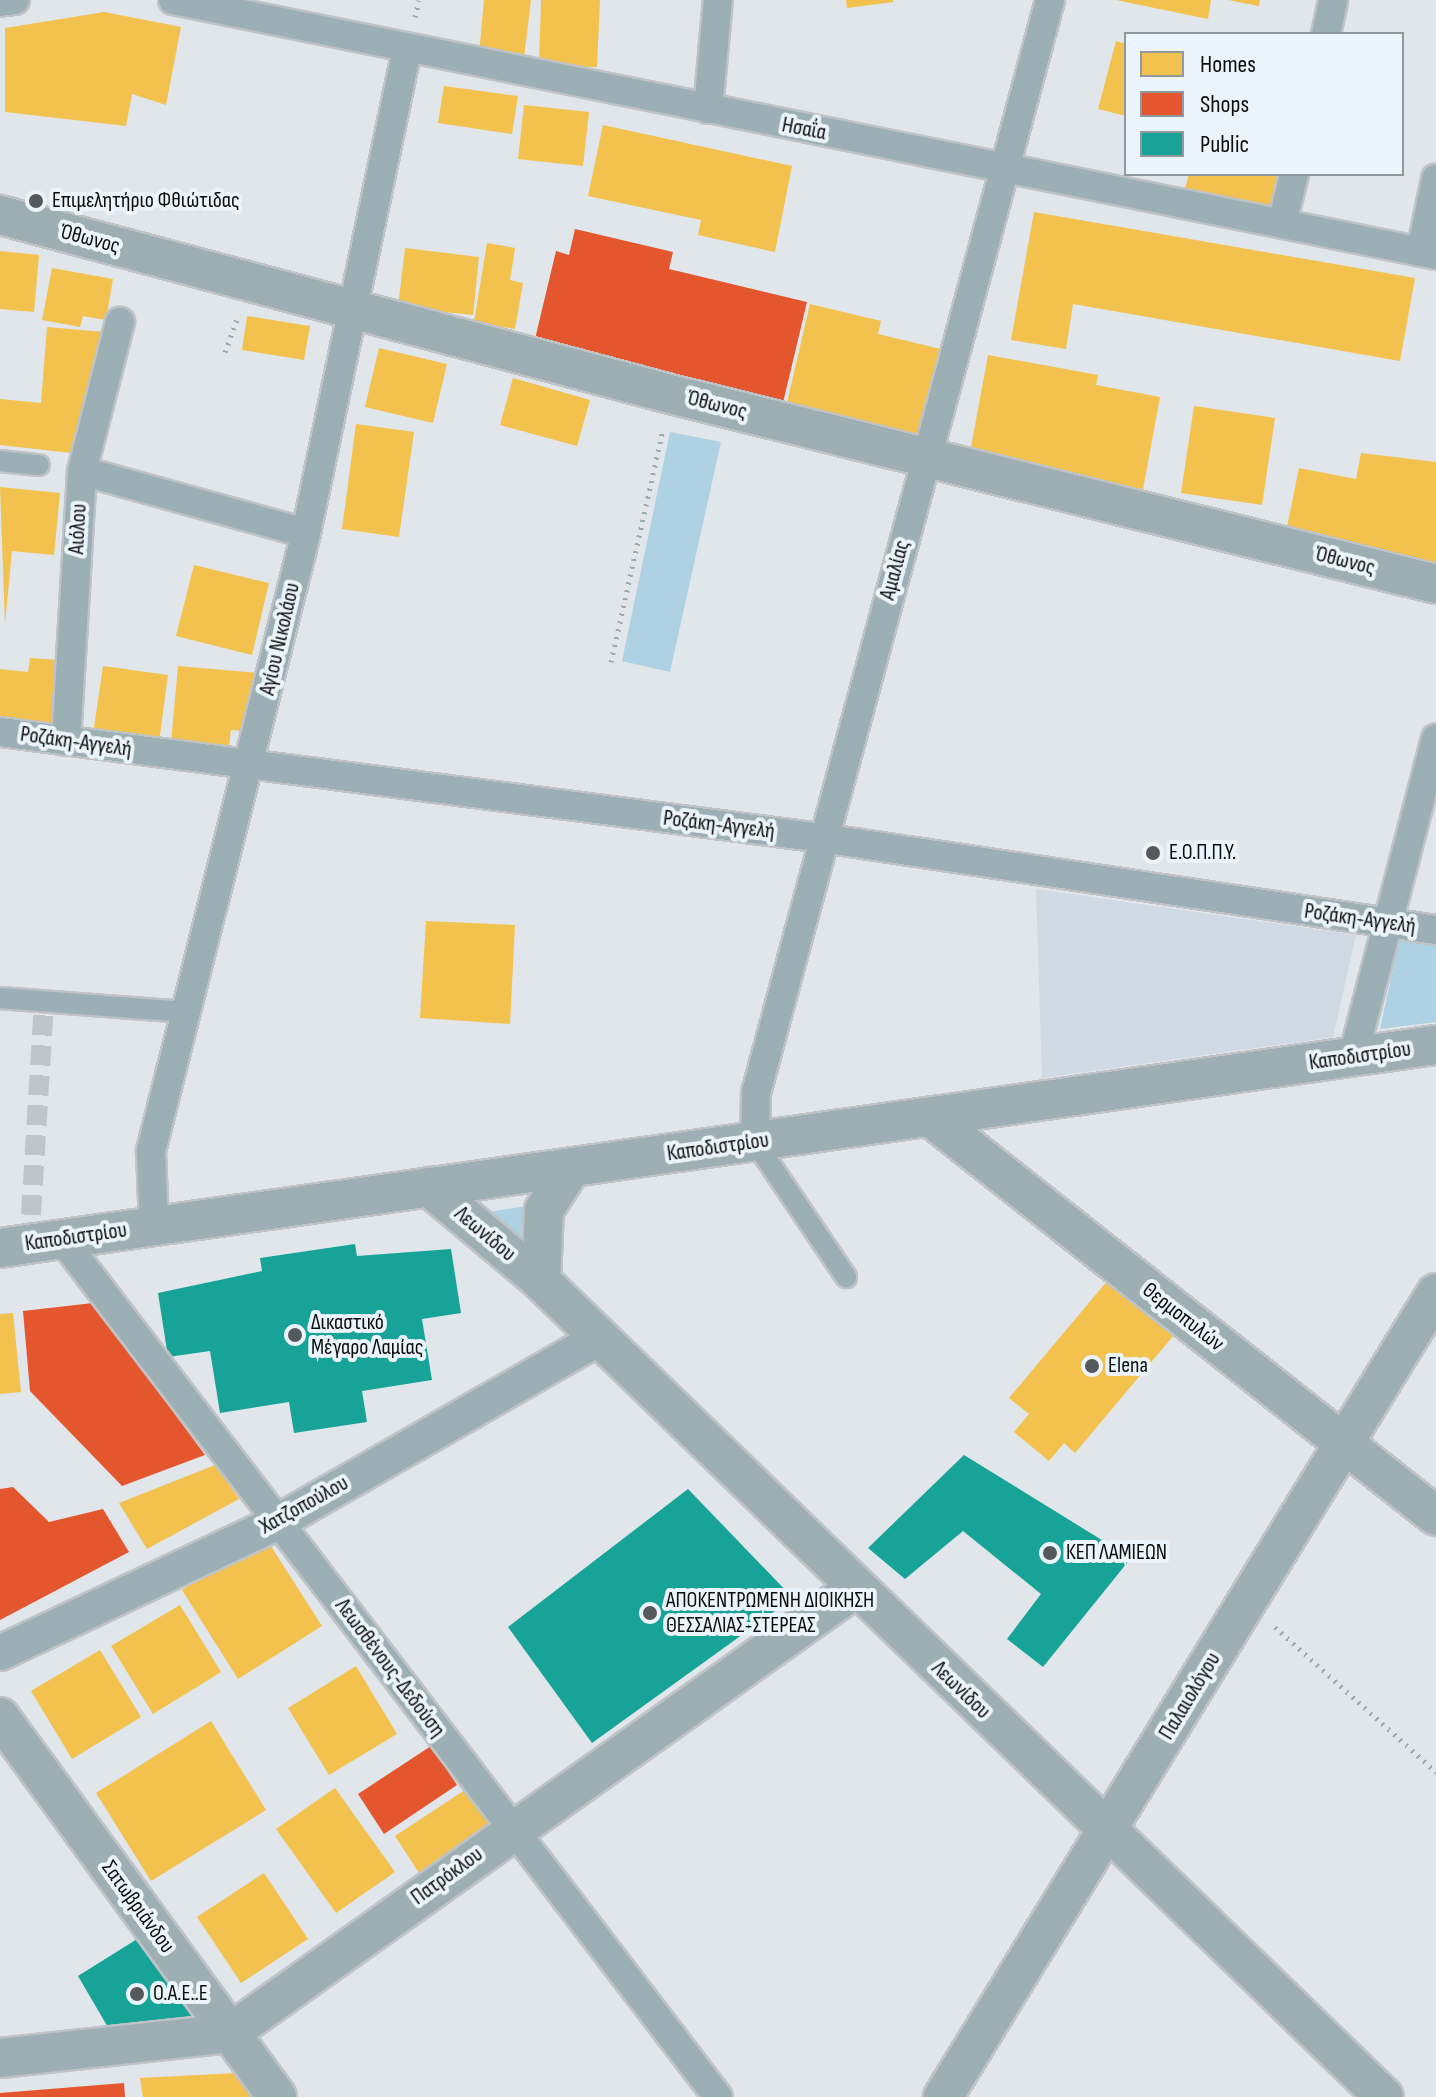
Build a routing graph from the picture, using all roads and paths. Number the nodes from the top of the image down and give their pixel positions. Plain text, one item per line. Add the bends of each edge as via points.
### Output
1 (15, 0) edge
2 (173, 0) edge
3 (718, 0) edge
4 (1050, 0) edge
5 (1333, 0) edge
6 (0, 2) edge
7 (231, 7) edge
8 (1326, 32) edge
9 (407, 50) junction
10 (708, 109) junction
11 (1002, 168) junction
12 (1294, 176) edge
13 (1436, 179) edge
14 (0, 215) edge
15 (1282, 224) junction
16 (1428, 253) edge
17 (349, 310) junction
18 (120, 322) dead end
19 (670, 394) junction
20 (926, 455) junction
21 (0, 461) edge
22 (39, 465) dead end
23 (82, 471) junction
24 (306, 533) junction
25 (1436, 584) edge
26 (611, 662) dead end
27 (0, 732) edge
28 (1436, 739) edge
29 (66, 741) junction
30 (250, 766) junction
31 (822, 838) junction
32 (1386, 923) junction
33 (1436, 930) edge
34 (0, 998) edge
35 (188, 1012) junction
36 (1436, 1045) edge
37 (1353, 1057) junction
38 (930, 1117) junction
39 (755, 1142) junction
40 (571, 1168) junction
41 (429, 1187) junction
42 (154, 1226) junction
43 (62, 1239) junction
44 (0, 1248) edge
45 (846, 1277) dead end
46 (541, 1281) junction
47 (1436, 1293) edge
48 (599, 1338) junction
49 (1343, 1443) junction
50 (1436, 1516) edge
51 (278, 1522) junction
52 (856, 1588) junction
53 (1248, 1602) junction
54 (0, 1653) edge
55 (0, 1717) edge
56 (1436, 1772) edge
57 (512, 1829) junction
58 (1108, 1831) junction
59 (230, 2033) junction
60 (0, 2058) edge
61 (714, 2096) edge
62 (277, 2097) edge
63 (943, 2097) edge
64 (1384, 2097) edge

1 - 6 street
2 - 7 street, Ησαΐα
3 - 10 street
4 - 11 street, Αμαλίας
5 - 8 street
7 - 9 street, Ησαΐα
9 - 10 street, Ησαΐα
9 - 17 street, Αγίου Νικολάου
10 - 11 street, Ησαΐα
11 - 15 street, Ησαΐα
11 - 20 street, Αμαλίας
12 - 15 street
13 - 16 street
14 - 17 main road, Όθωνος
15 - 16 street, Ησαΐα
17 - 19 main road, Όθωνος
17 - 24 street, Αγίου Νικολάου
18 - 23 street, Αιόλου
19 - 20 main road, Όθωνος
19 - 26 path
20 - 25 main road, Όθωνος
20 - 31 street, Αμαλίας
21 - 22 street
23 - 24 street
23 - 29 street, Αιόλου
24 - 30 street, Αγίου Νικολάου
27 - 29 street, Ροζάκη-Αγγελή
28 - 32 street
29 - 30 street, Ροζάκη-Αγγελή
30 - 31 street, Ροζάκη-Αγγελή
30 - 35 street, Αγίου Νικολάου
31 - 32 street, Ροζάκη-Αγγελή
31 - 39 street, Αμαλίας via 756,1093
32 - 33 street, Ροζάκη-Αγγελή
32 - 37 street
34 - 35 street
35 - 42 street, Αγίου Νικολάου via 151,1151
36 - 37 main road, Καποδιστρίου
37 - 38 main road, Καποδιστρίου
38 - 39 main road, Καποδιστρίου
38 - 49 main road, Θερμοπυλών
39 - 40 main road, Καποδιστρίου
39 - 45 street
40 - 41 main road, Καποδιστρίου
40 - 46 main road, Λεωνίδου via 544,1210
41 - 42 main road, Καποδιστρίου
41 - 46 main road, Λεωνίδου
42 - 43 main road, Καποδιστρίου
43 - 44 main road, Καποδιστρίου
43 - 51 street, Λεωσθένους-Δεδούση
46 - 48 main road, Λεωνίδου
47 - 49 main road, Παλαιολόγου
48 - 51 street, Χατζοπούλου
48 - 52 main road, Λεωνίδου
49 - 50 main road, Θερμοπυλών
49 - 53 main road, Παλαιολόγου
51 - 54 street, Χατζοπούλου
51 - 57 street, Λεωσθένους-Δεδούση
52 - 57 main road, Πατρόκλου
52 - 58 main road, Λεωνίδου
53 - 56 path
53 - 58 main road, Παλαιολόγου
55 - 59 main road, Σατωβριάνδου
57 - 59 main road, Πατρόκλου
57 - 61 street, Λεωσθένους-Δεδούση
58 - 63 main road, Παλαιολόγου
58 - 64 main road, Λεωνίδου
59 - 60 main road, Πατρόκλου
59 - 62 main road, Σατωβριάνδου

